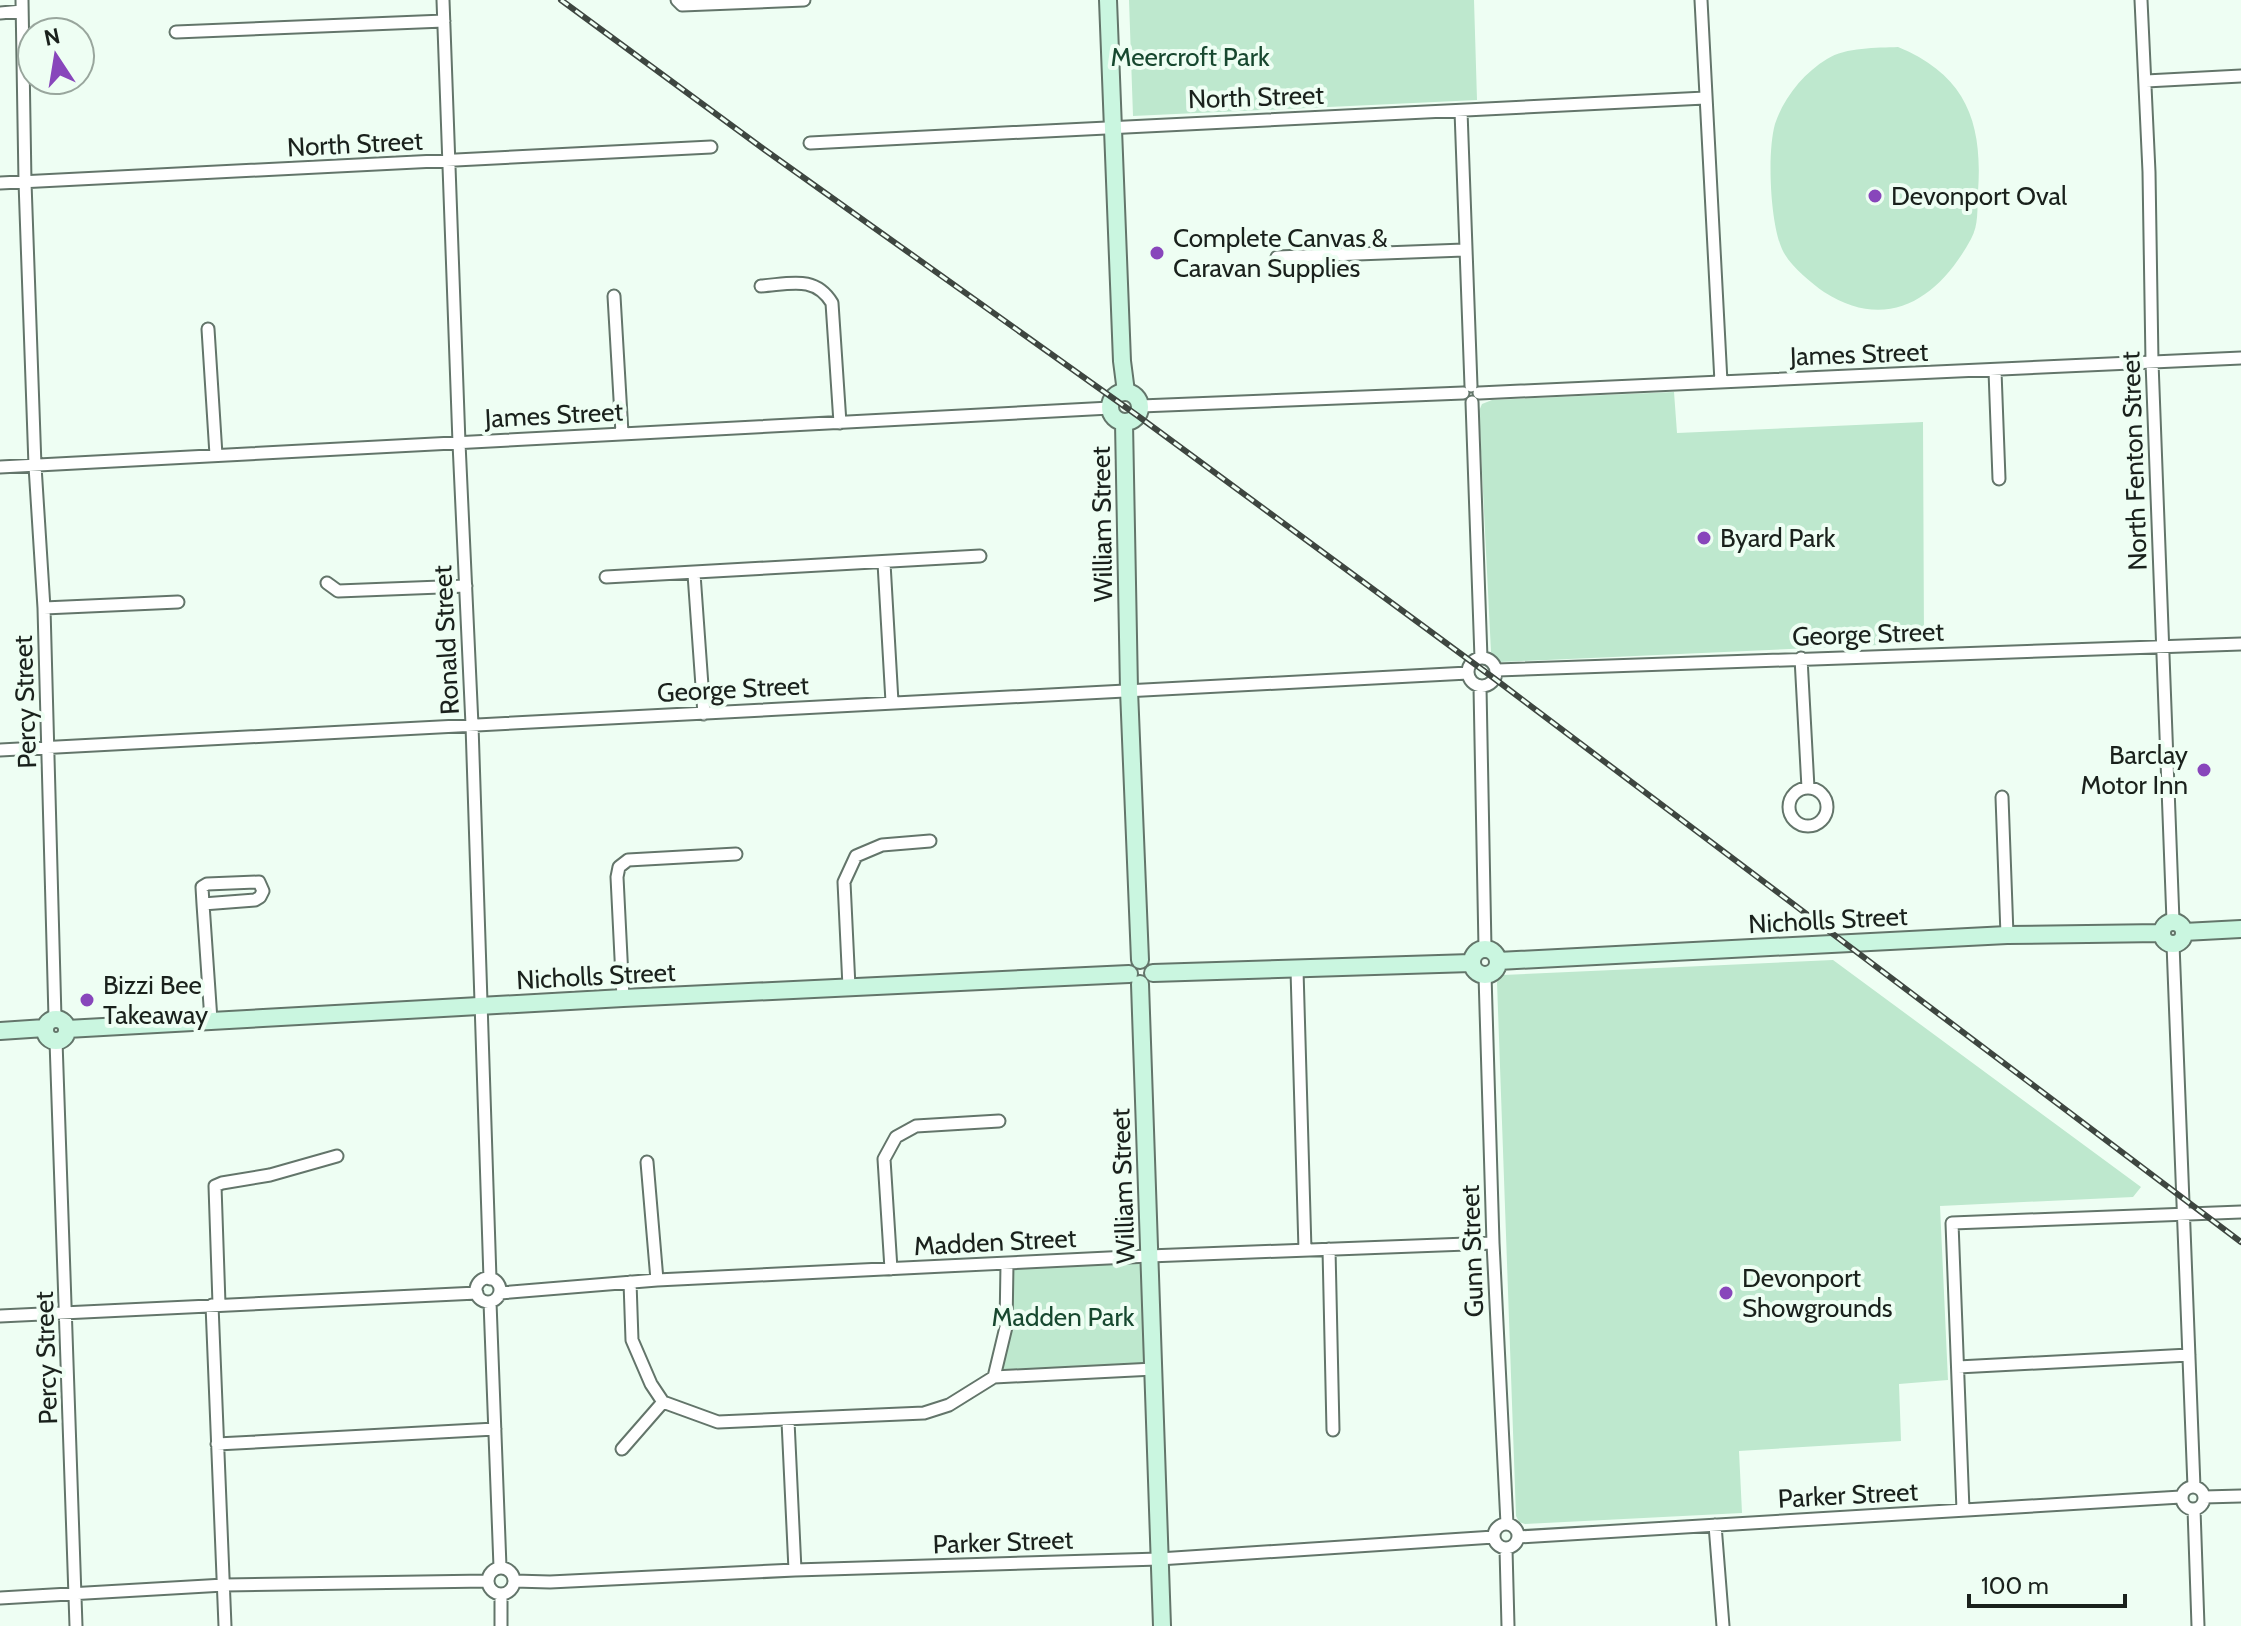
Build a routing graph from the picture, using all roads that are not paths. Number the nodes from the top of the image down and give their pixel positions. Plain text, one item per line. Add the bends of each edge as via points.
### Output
1 (443, 0) edge
2 (677, 0) edge
3 (804, 0) edge
4 (1108, 0) edge
5 (1701, 0) edge
6 (2141, 0) edge
7 (22, 6) edge
8 (0, 13) edge
9 (444, 21) junction
10 (176, 32) dead end
11 (2241, 76) edge
12 (2146, 81) junction
13 (1705, 98) junction
14 (1461, 111) junction
15 (1112, 125) junction
16 (810, 143) dead end
17 (711, 147) dead end
18 (449, 162) junction
19 (25, 182) junction
20 (0, 183) edge
21 (1464, 250) junction
22 (1277, 257) dead end
23 (761, 286) dead end
24 (614, 296) dead end
25 (208, 329) dead end
26 (2241, 358) edge
27 (2152, 362) junction
28 (1995, 371) junction
29 (1721, 382) junction
30 (1126, 392) junction
31 (1471, 394) junction
32 (1141, 406) junction
33 (1110, 408) junction
34 (840, 423) junction
35 (1124, 423) junction
36 (622, 433) junction
37 (459, 443) junction
38 (216, 455) junction
39 (35, 466) junction
40 (0, 467) edge
41 (1999, 479) dead end
42 (980, 556) dead end
43 (884, 563) junction
44 (694, 574) junction
45 (606, 577) dead end
46 (327, 583) dead end
47 (466, 586) junction
48 (178, 602) dead end
49 (44, 608) junction
50 (2241, 644) edge
51 (2162, 648) junction
52 (1481, 658) junction
53 (1801, 658) junction
54 (1497, 670) junction
55 (1468, 673) junction
56 (1480, 687) junction
57 (1129, 690) junction
58 (892, 702) junction
59 (704, 714) junction
60 (472, 725) junction
61 (48, 748) junction
62 (0, 750) edge
63 (1808, 788) dead end
64 (2002, 797) dead end
65 (930, 841) dead end
66 (736, 854) dead end
67 (203, 904) junction
68 (2241, 929) edge
69 (2173, 932) junction
70 (2007, 935) junction
71 (1485, 948) junction
72 (1140, 960) junction
73 (1498, 961) junction
74 (1471, 963) junction
75 (1297, 970) junction
76 (1153, 973) junction
77 (1485, 975) junction
78 (1134, 979) junction
79 (849, 987) junction
80 (623, 998) junction
81 (482, 1007) junction
82 (211, 1020) junction
83 (56, 1029) junction
84 (0, 1031) edge
85 (999, 1121) dead end
86 (337, 1156) dead end
87 (647, 1162) dead end
88 (2241, 1212) edge
89 (2182, 1214) junction
90 (1493, 1243) junction
91 (1329, 1249) junction
92 (1305, 1250) junction
93 (1149, 1256) junction
94 (1007, 1264) junction
95 (891, 1269) junction
96 (490, 1279) junction
97 (657, 1280) junction
98 (630, 1282) junction
99 (477, 1293) junction
100 (500, 1293) junction
101 (490, 1302) junction
102 (216, 1305) junction
103 (67, 1312) junction
104 (0, 1316) edge
105 (2189, 1355) junction
106 (1958, 1367) junction
107 (1154, 1369) junction
108 (994, 1377) junction
109 (663, 1402) junction
110 (788, 1421) junction
111 (495, 1429) junction
112 (1333, 1430) dead end
113 (217, 1444) junction
114 (622, 1449) dead end
115 (2194, 1487) junction
116 (2241, 1496) edge
117 (2181, 1497) junction
118 (2204, 1497) junction
119 (2194, 1509) junction
120 (1963, 1510) junction
121 (1507, 1524) junction
122 (1715, 1525) junction
123 (1494, 1537) junction
124 (1518, 1537) junction
125 (1506, 1549) junction
126 (1159, 1559) junction
127 (500, 1567) junction
128 (795, 1570) junction
129 (487, 1581) junction
130 (514, 1581) junction
131 (224, 1585) junction
132 (75, 1594) junction
133 (501, 1594) junction
134 (0, 1598) edge
135 (76, 1626) edge
136 (225, 1626) edge
137 (501, 1626) edge
138 (1162, 1626) edge
139 (1508, 1626) edge
140 (1723, 1626) edge
141 (2198, 1626) edge

1 - 9 street, Ronald Street
2 - 3 street via 682,5
4 - 15 street
5 - 13 street
6 - 12 street, North Fenton Street
7 - 8 street
7 - 19 street, Percy Street
9 - 10 street
9 - 18 street, Ronald Street
11 - 12 street
12 - 27 street, North Fenton Street
13 - 14 street, North Street
13 - 29 street
14 - 15 street, North Street
14 - 21 street
15 - 16 street, North Street
15 - 30 street
17 - 18 street, North Street
18 - 19 street, North Street
18 - 37 street, Ronald Street
19 - 20 street, North Street
19 - 39 street, Percy Street
21 - 22 street
21 - 31 street
23 - 34 street via 815,284 832,303
24 - 36 street
25 - 38 street
26 - 27 street, James Street
27 - 28 street, James Street
27 - 51 street, North Fenton Street
28 - 29 street, James Street
28 - 41 street
29 - 31 street, James Street
30 - 32 street
30 - 33 street via 1117,394
31 - 32 street, James Street
31 - 52 street
32 - 35 street via 1134,420
33 - 34 street, James Street
33 - 35 street
34 - 36 street, James Street
35 - 57 street, William Street
36 - 37 street, James Street
37 - 38 street, James Street
37 - 47 street, Ronald Street
38 - 39 street, James Street
39 - 40 street, James Street
39 - 49 street, Percy Street
42 - 43 street
43 - 44 street
43 - 58 street
44 - 45 street
44 - 59 street
46 - 47 street via 338,591
47 - 60 street, Ronald Street
48 - 49 street
49 - 61 street, Percy Street
50 - 51 street, George Street
51 - 53 street, George Street
51 - 69 street, North Fenton Street
52 - 54 street
52 - 55 street
53 - 54 street, George Street
53 - 63 street
54 - 56 street via 1492,683
55 - 56 street
55 - 57 street, George Street
56 - 71 street
57 - 58 street, George Street
57 - 72 street, William Street
58 - 59 street, George Street
59 - 60 street, George Street
60 - 61 street, George Street
60 - 81 street, Ronald Street
61 - 62 street, George Street
61 - 83 street, Percy Street
64 - 70 street
65 - 79 street via 882,845 856,856 844,882
66 - 80 street via 628,860 619,867
67 - 67 street via 202,887 207,884 259,882 263,891 255,900
67 - 82 street
68 - 69 street, Nicholls Street
69 - 70 street, Nicholls Street
69 - 89 street, North Fenton Street
70 - 73 street, Nicholls Street
71 - 73 street
71 - 74 street via 1476,951
72 - 76 street via 1149,963
72 - 78 street via 1132,963
73 - 77 street
74 - 75 street
74 - 77 street via 1475,972
75 - 76 street
75 - 92 street
76 - 78 street via 1148,982
77 - 90 street, Gunn Street
78 - 79 street, Nicholls Street
78 - 93 street, William Street
79 - 80 street, Nicholls Street
80 - 81 street, Nicholls Street
81 - 82 street, Nicholls Street
81 - 96 street, Ronald Street
82 - 83 street, Nicholls Street
83 - 84 street, Nicholls Street
83 - 103 street, Percy Street
85 - 95 street via 916,1126 896,1137 884,1159
86 - 102 street via 215,1186
87 - 97 street
88 - 89 street
89 - 105 street, North Fenton Street
89 - 106 street via 1952,1223
90 - 91 street, Madden Street
90 - 121 street, Gunn Street
91 - 92 street, Madden Street
91 - 112 street
92 - 93 street, Madden Street
93 - 94 street, Madden Street
93 - 107 street, William Street
94 - 95 street, Madden Street
94 - 108 street via 1006,1327
95 - 97 street, Madden Street
96 - 99 street via 480,1281
96 - 100 street via 498,1283
97 - 98 street, Madden Street
98 - 100 street, Madden Street
98 - 109 street via 632,1340
99 - 101 street
99 - 102 street
100 - 101 street
101 - 111 street
102 - 103 street
102 - 113 street
103 - 104 street
103 - 132 street, Percy Street
105 - 106 street
105 - 115 street, North Fenton Street
106 - 120 street
107 - 108 street
107 - 126 street, William Street
108 - 110 street via 949,1405 924,1413
109 - 110 street via 718,1422
109 - 114 street
110 - 128 street
111 - 113 street
111 - 127 street
113 - 131 street
115 - 117 street
115 - 118 street
116 - 118 street
117 - 119 street
117 - 120 street, Parker Street
118 - 119 street
119 - 141 street
120 - 122 street, Parker Street
121 - 123 street
121 - 124 street
122 - 124 street, Parker Street
122 - 140 street
123 - 125 street
123 - 126 street, Parker Street
124 - 125 street
125 - 139 street
126 - 128 street, Parker Street
126 - 138 street, William Street
127 - 129 street
127 - 130 street via 508,1569
128 - 130 street, Parker Street
129 - 131 street
129 - 133 street
130 - 133 street
131 - 132 street
131 - 136 street
132 - 134 street
132 - 135 street, Percy Street
133 - 137 street

